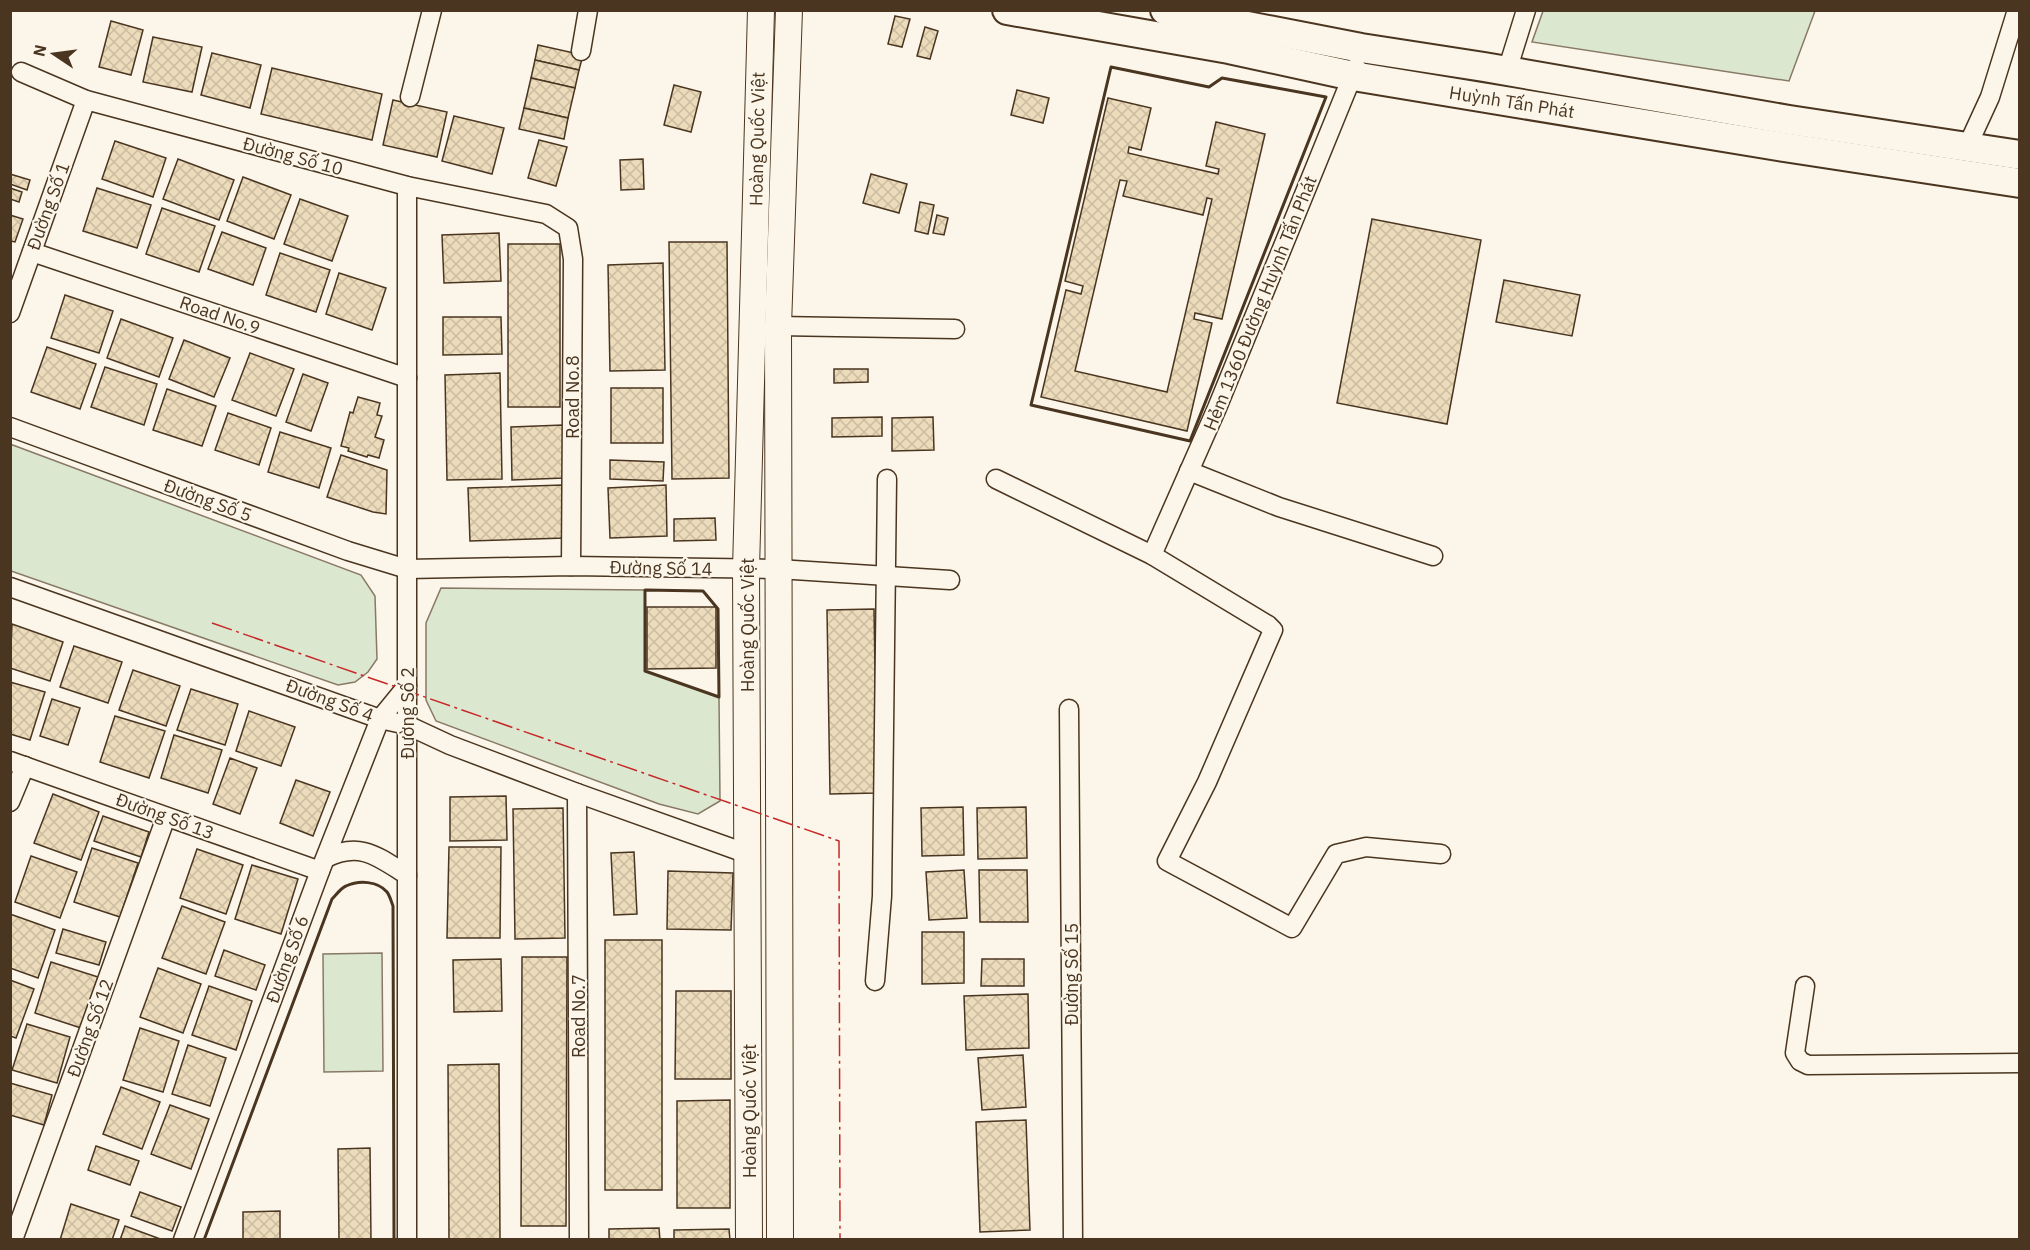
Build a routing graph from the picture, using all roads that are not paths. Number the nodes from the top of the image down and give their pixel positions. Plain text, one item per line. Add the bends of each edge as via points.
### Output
1 (432, 10) edge
2 (588, 10) edge
3 (761, 10) edge
4 (789, 10) edge
5 (1007, 10) edge
6 (1165, 10) edge
7 (1526, 10) edge
8 (2017, 10) edge
9 (1362, 48) junction
10 (581, 51) dead end
11 (1507, 71) junction
12 (21, 72) dead end
13 (1353, 76) junction
14 (410, 97) dead end
15 (86, 100) junction
16 (1968, 147) junction
17 (2019, 155) edge
18 (2019, 183) edge
19 (407, 186) junction
20 (568, 228) joint
21 (32, 252) junction
22 (10, 313) edge
23 (778, 326) junction
24 (955, 328) dead end
25 (407, 378) junction
26 (10, 427) edge
27 (1189, 471) junction
28 (887, 478) dead end
29 (996, 479) dead end
30 (1152, 555) junction
31 (1433, 556) dead end
32 (571, 566) junction
33 (407, 569) junction
34 (746, 569) junction
35 (778, 570) junction
36 (885, 575) junction
37 (950, 580) dead end
38 (10, 587) edge
39 (407, 686) junction
40 (1069, 709) dead end
41 (381, 718) junction
42 (407, 725) junction
43 (18, 764) edge
44 (577, 793) junction
45 (10, 802) edge
46 (166, 817) junction
47 (748, 854) junction
48 (1441, 854) dead end
49 (323, 864) junction
50 (407, 875) junction
51 (875, 981) dead end
52 (1805, 986) dead end
53 (2019, 1063) edge
54 (13, 1239) edge
55 (183, 1239) edge
56 (407, 1239) edge
57 (579, 1239) edge
58 (749, 1239) edge
59 (780, 1239) edge
60 (1073, 1239) edge

1 - 14 street
2 - 10 street
3 - 34 main road, Hoàng Quốc Việt
4 - 23 main road, Hoàng Quốc Việt
5 - 13 main road, Huỳnh Tấn Phát via 1229,49
6 - 9 main road, Huỳnh Tấn Phát
7 - 11 street
8 - 16 street via 1990,97
9 - 11 main road, Huỳnh Tấn Phát
9 - 13 street, Hẻm 1360 Đường Huỳnh Tấn Phát
11 - 16 main road, Huỳnh Tấn Phát
12 - 15 street, Đường Số 10
13 - 18 main road, Huỳnh Tấn Phát
13 - 27 street, Hẻm 1360 Đường Huỳnh Tấn Phát
15 - 19 street, Đường Số 10
15 - 21 street, Đường Số 1
16 - 17 main road, Huỳnh Tấn Phát
19 - 20 street, Đường Số 10 via 546,214
19 - 25 street, Đường Số 2
20 - 32 street, Road No.8 via 573,259
21 - 22 street, Đường Số 1
21 - 25 street, Road No.9
23 - 24 street
23 - 35 main road, Hoàng Quốc Việt
25 - 33 street, Đường Số 2
26 - 33 street, Đường Số 5
27 - 30 street, Hẻm 1360 Đường Huỳnh Tấn Phát
27 - 31 street via 1279,507
28 - 36 street
29 - 30 street
30 - 48 street via 1273,630 1207,782 1167,861 1292,928 1336,854 1366,848
32 - 33 street, Đường Số 14
32 - 34 street, Đường Số 14
33 - 39 street, Đường Số 2
34 - 35 street, Đường Số 14
34 - 47 main road, Hoàng Quốc Việt
35 - 36 street, Đường Số 14
35 - 59 main road, Hoàng Quốc Việt
36 - 37 street, Đường Số 14
36 - 51 street via 882,896
38 - 41 street, Đường Số 4
39 - 41 street, Đường Số 6
39 - 42 street, Đường Số 2
40 - 60 street, Đường Số 15
41 - 42 street, Đường Số 4
41 - 49 street, Đường Số 6
42 - 44 street, Đường Số 4
42 - 50 street, Đường Số 2
43 - 45 street
43 - 46 street, Đường Số 13
44 - 47 street, Đường Số 4
44 - 57 street, Road No.7
46 - 49 street, Đường Số 13
46 - 54 street, Đường Số 12
47 - 58 main road, Hoàng Quốc Việt
49 - 50 street via 340,851 353,850 371,853
49 - 55 street, Đường Số 6
50 - 56 street, Đường Số 2
52 - 53 street via 1795,1053 1808,1065

